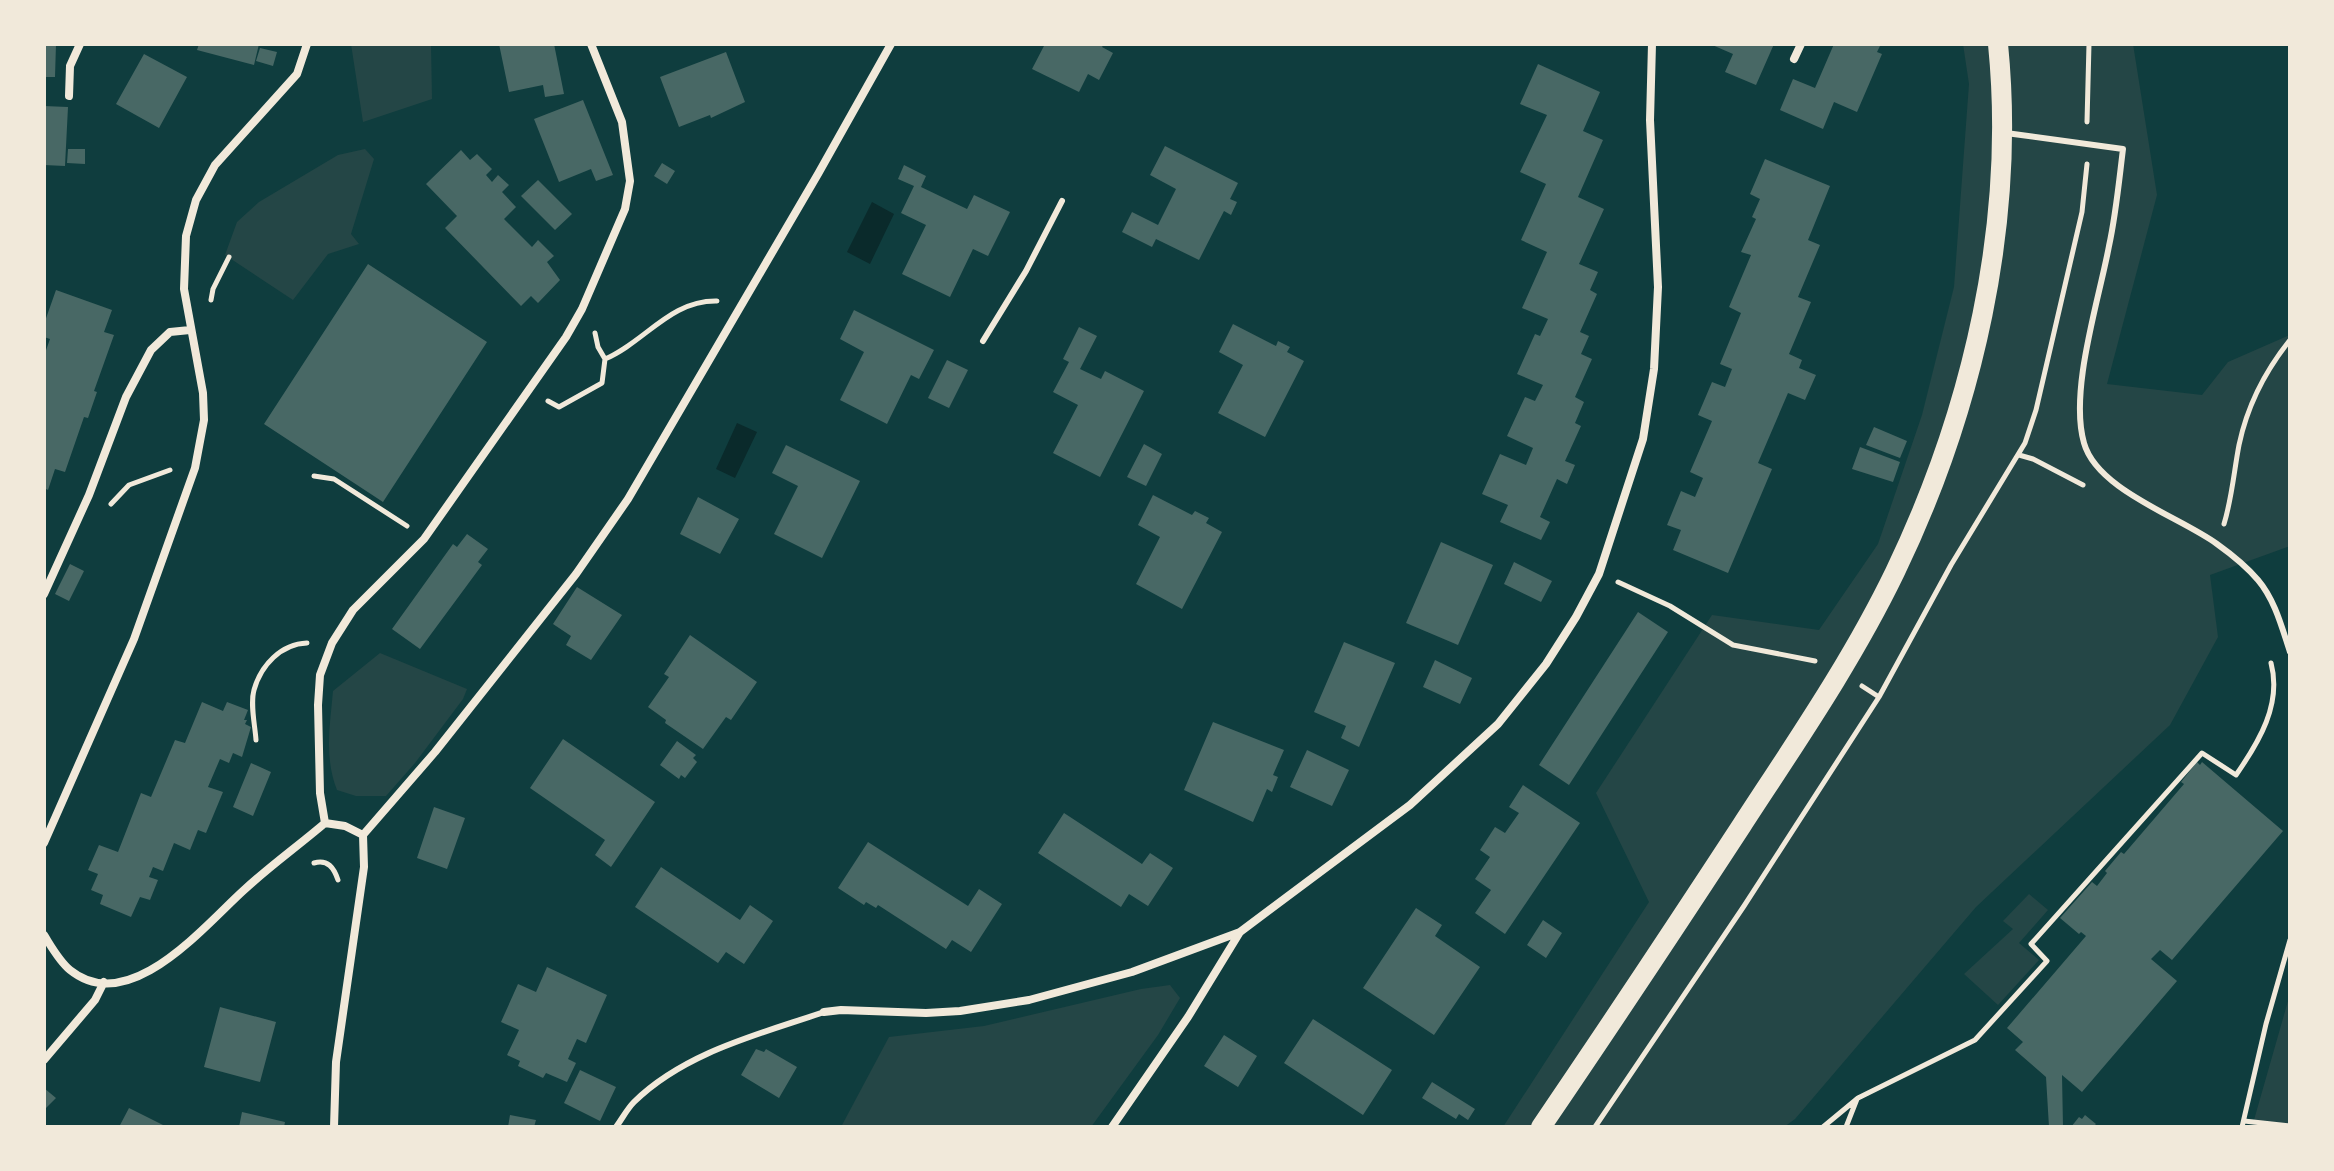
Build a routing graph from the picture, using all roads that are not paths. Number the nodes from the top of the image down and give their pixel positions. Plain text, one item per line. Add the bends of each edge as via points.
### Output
1 (80, 44) edge
2 (307, 44) edge
3 (591, 44) edge
4 (891, 44) edge
5 (1652, 44) edge
6 (1801, 44) edge
7 (1998, 44) edge
8 (1794, 59) dead end
9 (69, 96) dead end
10 (2002, 132) junction
11 (1062, 201) dead end
12 (190, 330) junction
13 (983, 341) dead end
14 (44, 594) edge
15 (2290, 652) edge
16 (325, 823) junction
17 (363, 835) junction
18 (44, 843) edge
19 (1240, 932) junction
20 (44, 935) edge
21 (104, 982) junction
22 (824, 1012) joint
23 (44, 1060) edge
24 (334, 1127) edge
25 (616, 1127) edge
26 (1112, 1127) edge
27 (1541, 1127) edge

1 - 9 street via 70,66
2 - 12 street via 297,74 215,165 196,200 186,236 184,289
3 - 16 street via 622,122 630,181 625,209 582,309 530,390 424,539 353,610 332,643 320,675 318,705
4 - 17 street via 628,499 576,574
5 - 19 street via 1658,287 1654,369 1636,466 1599,574 1546,664 1489,733 1410,805
6 - 8 street
7 - 10 main road
10 - 15 lane via 2123,149 2086,358 2080,406 2084,444 2116,485 2216,544 2258,580
10 - 27 main road via 1998,210 1982,315 1948,447 1895,573 1841,671
11 - 13 lane
12 - 14 street via 170,332 151,350 126,397
12 - 18 street via 204,420 195,468 129,651
16 - 17 street
16 - 21 street via 161,965 122,982
17 - 24 street via 364,867 336,1062
19 - 22 street via 1132,972 1029,1000 926,1013
19 - 26 street
20 - 21 street via 69,969
21 - 23 street
22 - 25 lane via 697,1059 634,1102

